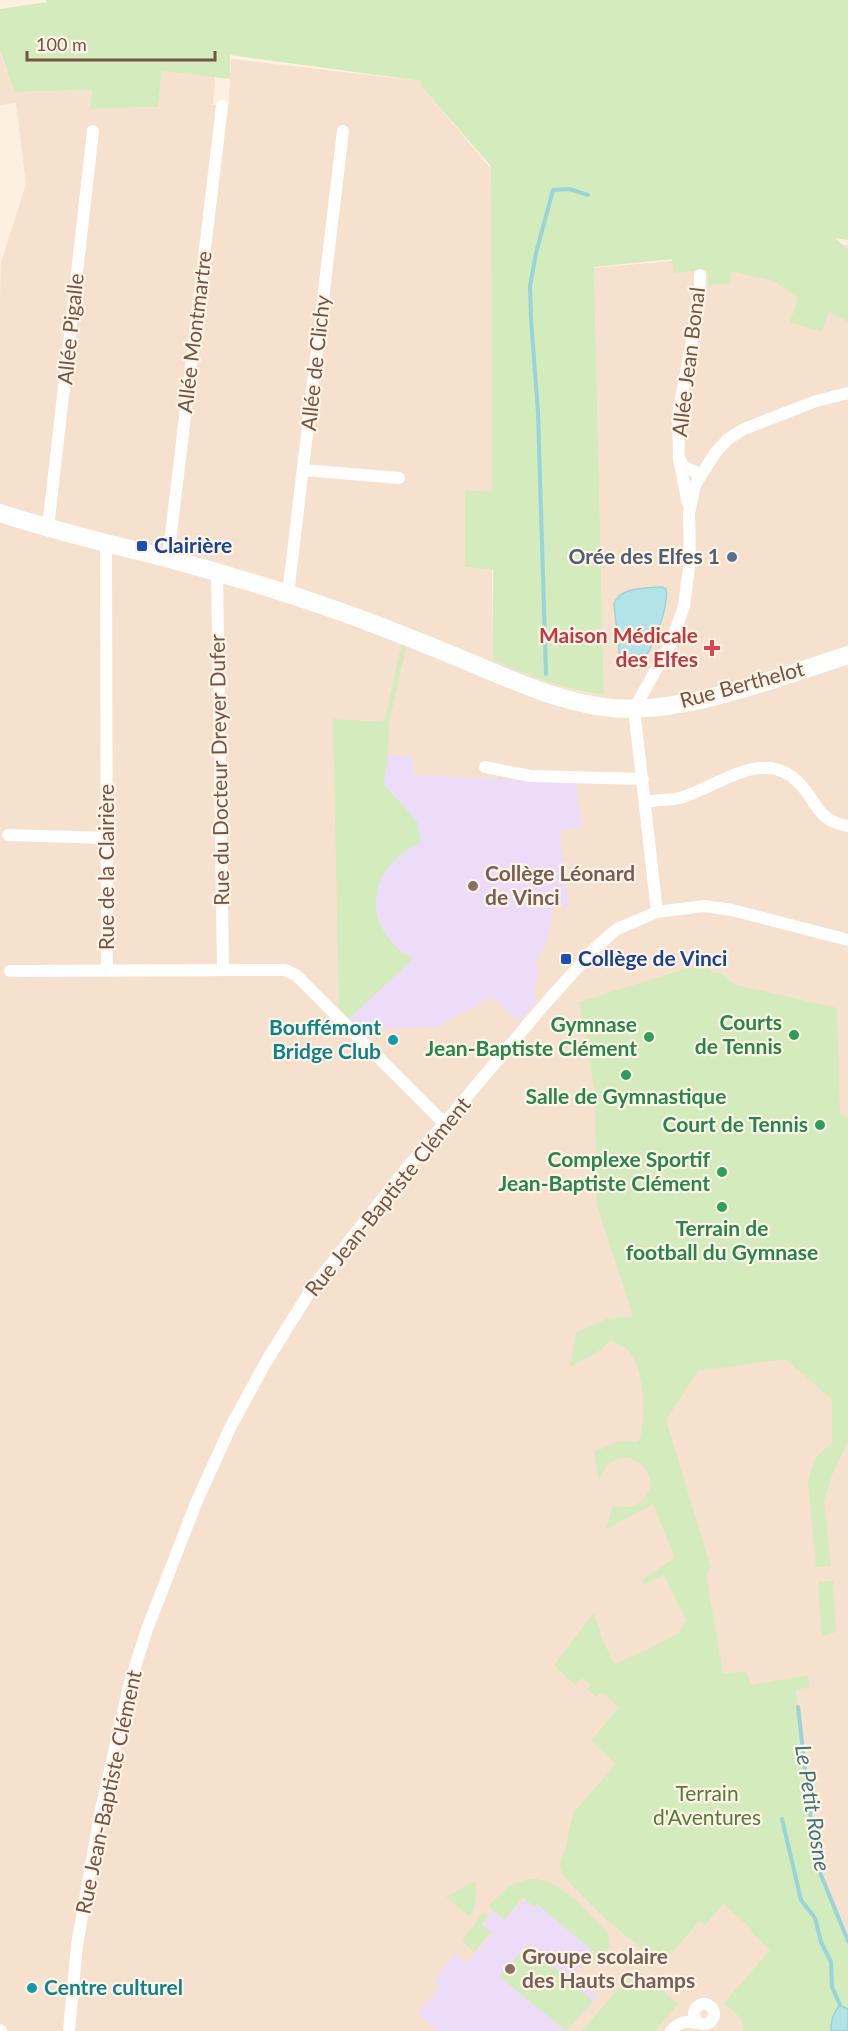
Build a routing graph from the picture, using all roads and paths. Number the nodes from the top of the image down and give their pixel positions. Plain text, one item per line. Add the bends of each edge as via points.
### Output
1 (222, 106) dead end
2 (93, 131) dead end
3 (343, 131) dead end
4 (700, 275) dead end
5 (848, 393) edge
6 (679, 458) junction
7 (304, 470) junction
8 (700, 474) junction
9 (399, 478) dead end
10 (0, 513) edge
11 (689, 513) junction
12 (48, 528) junction
13 (106, 543) junction
14 (168, 559) junction
15 (217, 572) junction
16 (288, 594) junction
17 (848, 655) edge
18 (634, 709) junction
19 (485, 767) dead end
20 (643, 779) junction
21 (646, 802) junction
22 (848, 826) edge
23 (8, 835) dead end
24 (107, 838) junction
25 (657, 912) junction
26 (848, 940) edge
27 (223, 969) junction
28 (106, 970) junction
29 (10, 971) dead end
30 (445, 1124) junction
31 (698, 2023) dead end
32 (68, 2028) edge
33 (671, 2031) edge

1 - 14 street, Allée Montmartre
2 - 12 street, Allée Pigalle
3 - 7 street, Allée de Clichy
4 - 6 street, Allée Jean Bonal via 699,302 678,416
5 - 8 street via 801,406 744,429 728,439
6 - 8 street, Allée Jean Bonal via 684,466
6 - 11 street
7 - 9 street
7 - 16 street, Allée de Clichy
8 - 11 street
10 - 12 street, Rue Berthelot
11 - 18 street via 690,560 684,606 672,643
12 - 13 street, Rue Berthelot
13 - 14 street, Rue Berthelot
13 - 24 street, Rue de la Clairière
14 - 15 street, Rue Berthelot
15 - 16 street, Rue Berthelot
15 - 27 street, Rue du Docteur Dreyer Dufer
16 - 18 street, Rue Berthelot via 406,635 544,691 584,703
17 - 18 street, Rue Berthelot via 718,695
18 - 20 street
19 - 20 street via 530,776
20 - 21 street
21 - 22 street via 675,799 747,770 772,767 799,782 827,818
21 - 25 street
23 - 24 street
24 - 28 street, Rue de la Clairière
25 - 26 street, Rue Jean-Baptiste Clément via 713,906
25 - 30 street, Rue Jean-Baptiste Clément via 617,930 596,947
27 - 28 street, Rue de la Clairière
27 - 30 street, Rue de la Clairière via 277,968 296,975
28 - 29 street
30 - 32 street, Rue Jean-Baptiste Clément via 312,1288 230,1428 196,1503 146,1632 119,1728 87,1879
31 - 33 street via 678,2024

